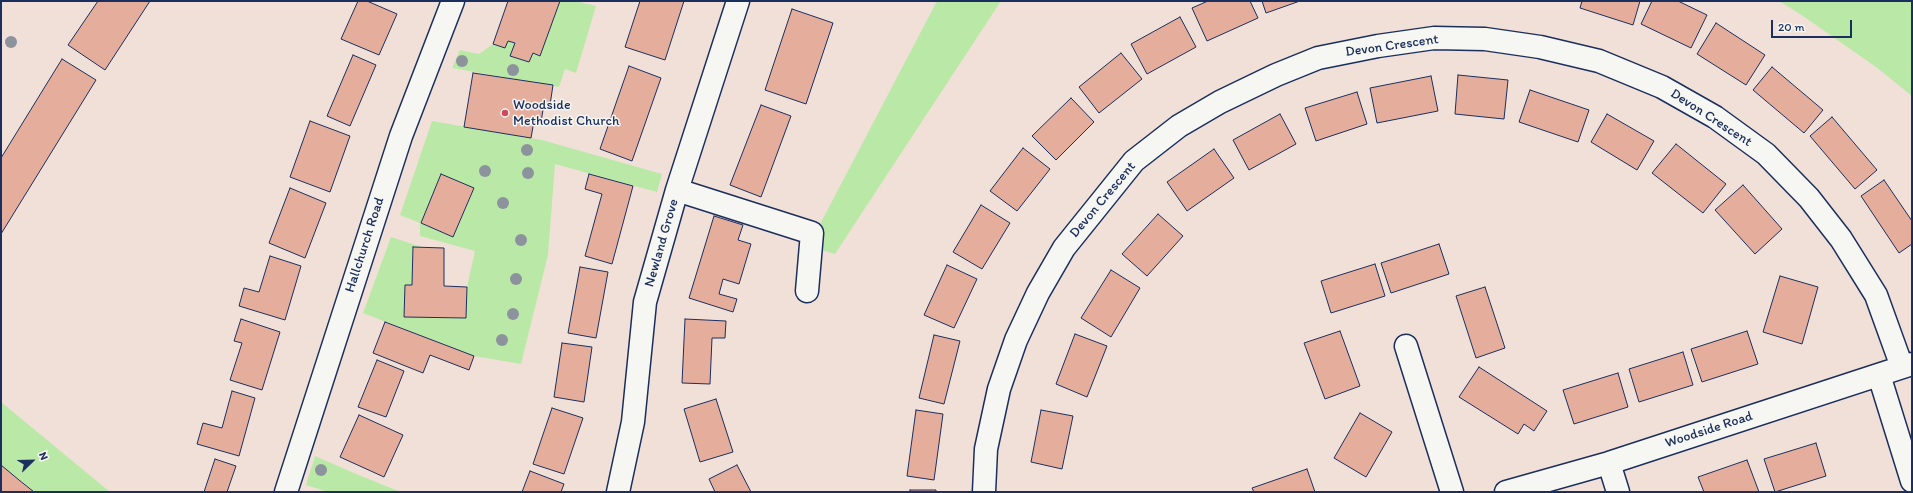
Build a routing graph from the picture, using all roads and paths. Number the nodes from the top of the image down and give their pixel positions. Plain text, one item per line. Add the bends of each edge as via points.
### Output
1 (454, 1) edge
2 (738, 1) edge
3 (678, 190) junction
4 (807, 291) dead end
5 (1406, 346) dead end
6 (1907, 366) edge
7 (1879, 375) junction
8 (1609, 463) junction
9 (1912, 481) edge
10 (286, 492) edge
11 (618, 492) edge
12 (984, 492) edge
13 (1452, 492) edge
14 (1506, 492) edge
15 (1618, 492) edge

1 - 10 street, Hallchurch Road via 401,136
2 - 3 street, Newland Grove
3 - 4 street via 812,233
3 - 11 street, Newland Grove via 646,302 632,422
5 - 13 street
6 - 7 street, Woodside Road
6 - 12 street, Devon Crescent via 1876,295 1841,239 1809,198 1766,154 1715,117 1662,87 1599,61 1486,39 1434,38 1318,58 1269,78 1179,126 1134,161 1064,248 1038,293 1016,340 999,390 986,449
7 - 8 street, Woodside Road
7 - 9 street
8 - 14 street, Woodside Road
8 - 15 street

